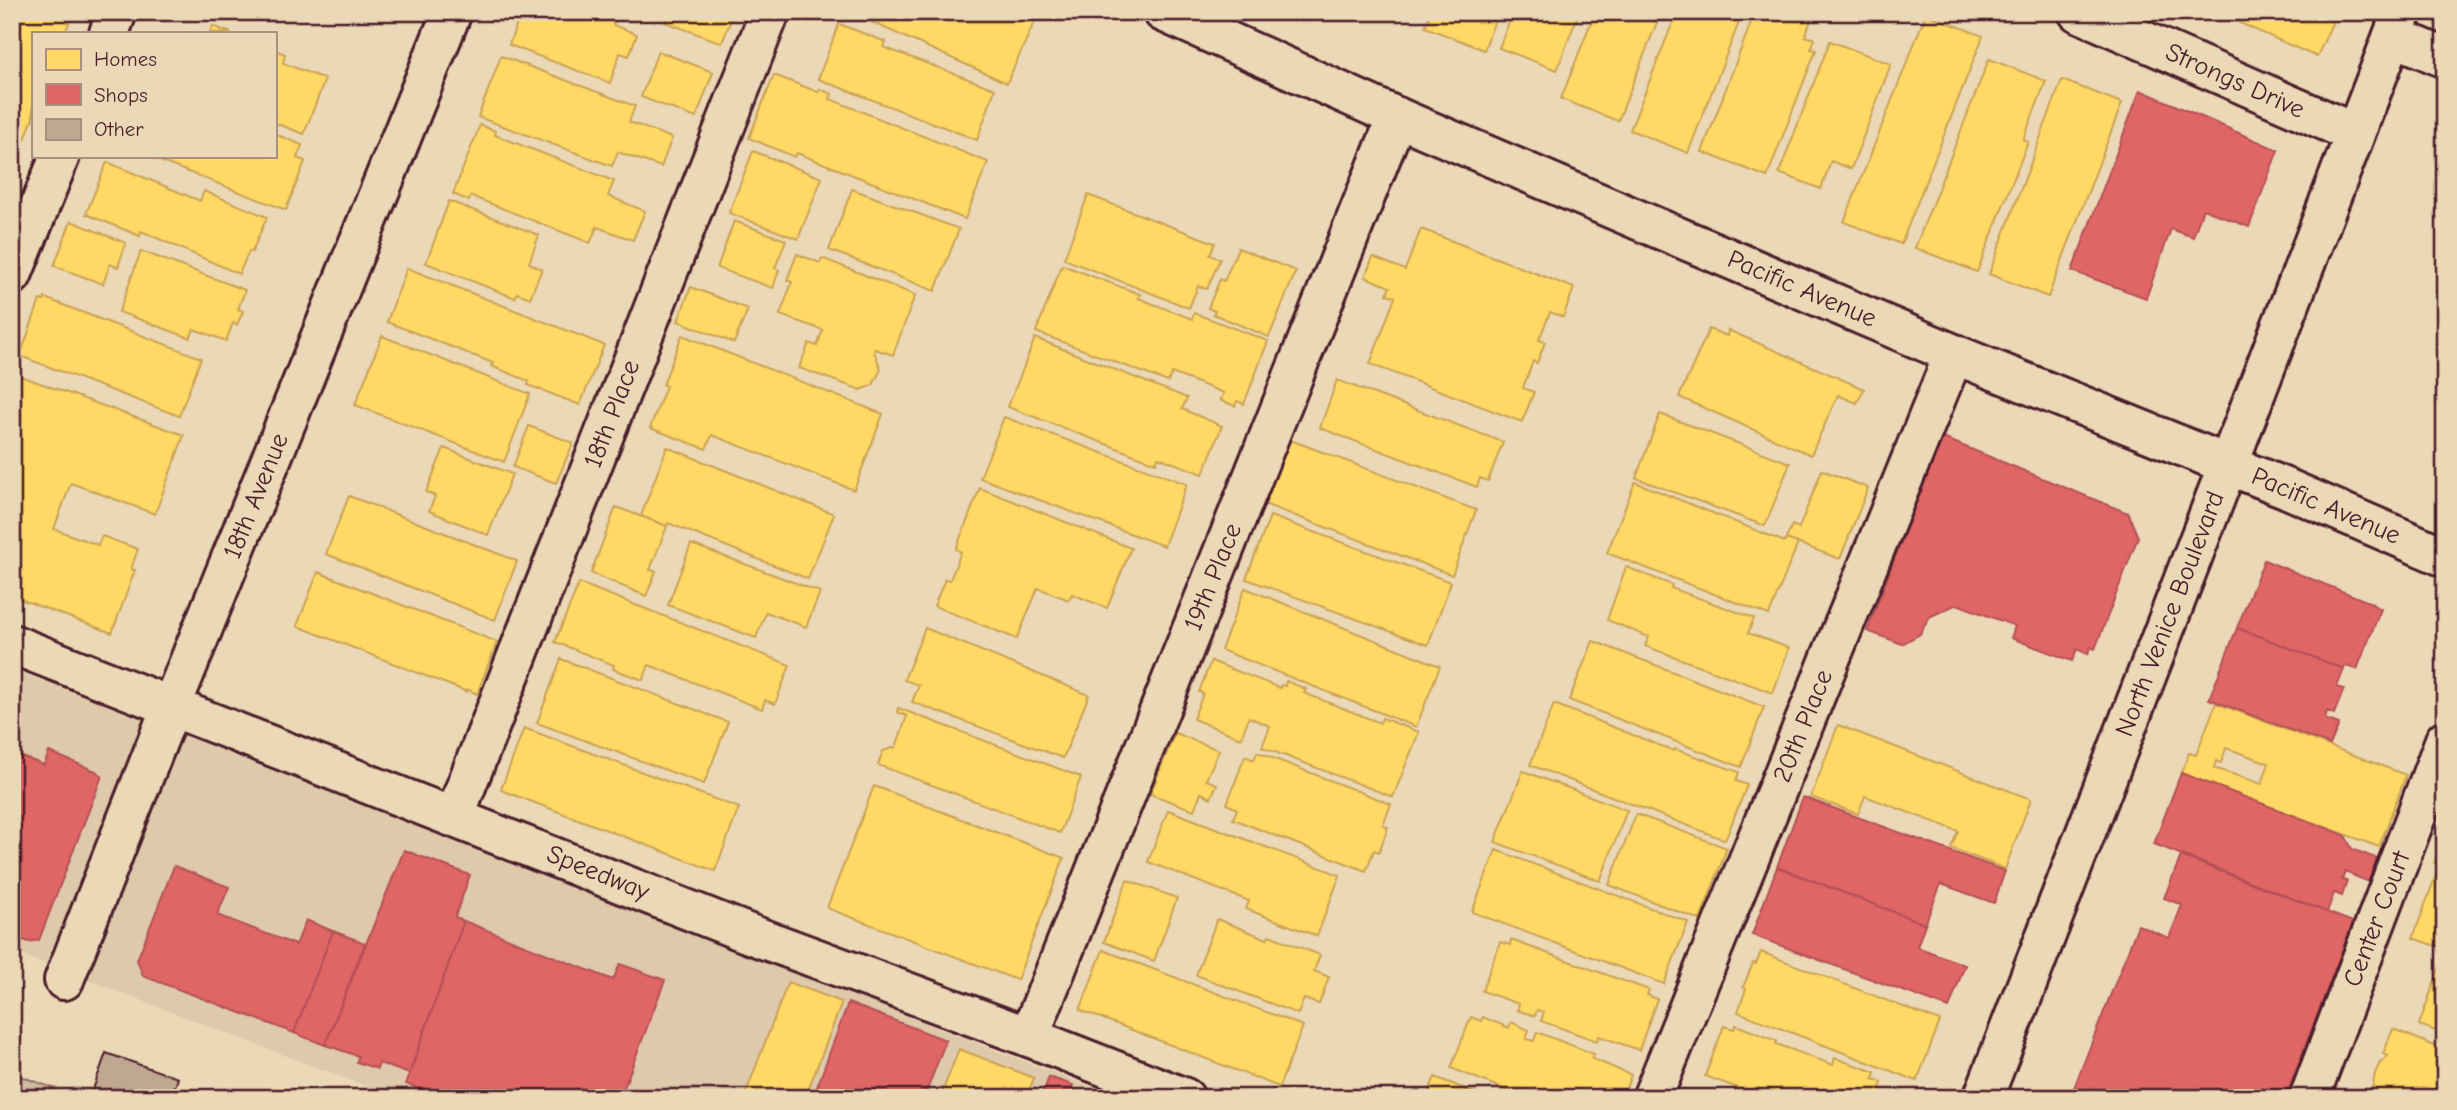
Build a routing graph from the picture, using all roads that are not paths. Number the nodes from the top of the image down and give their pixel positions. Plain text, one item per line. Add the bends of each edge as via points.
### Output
1 (117, 12) edge
2 (452, 12) edge
3 (770, 12) edge
4 (1163, 12) edge
5 (2078, 12) edge
6 (2398, 24) edge
7 (109, 32) edge
8 (2445, 58) edge
9 (1397, 117) junction
10 (2354, 132) junction
11 (59, 158) edge
12 (12, 275) edge
13 (1954, 354) junction
14 (2228, 465) junction
15 (2445, 557) edge
16 (12, 644) edge
17 (171, 707) junction
18 (2445, 740) edge
19 (454, 817) junction
20 (64, 980) dead end
21 (1029, 1037) junction
22 (1185, 1098) edge
23 (1652, 1098) edge
24 (1983, 1098) edge
25 (2309, 1098) edge

1 - 7 street
2 - 17 street, 18th Avenue
3 - 19 street, 18th Place
4 - 9 street, Pacific Avenue
5 - 10 street, Strongs Drive
6 - 8 street
6 - 10 street, North Venice Boulevard
9 - 13 street, Pacific Avenue
9 - 21 street, 19th Place
10 - 14 street, North Venice Boulevard
11 - 12 street
13 - 14 street, Pacific Avenue
13 - 23 street, 20th Place
14 - 15 street, Pacific Avenue
14 - 24 street, North Venice Boulevard
16 - 17 street, Speedway
17 - 19 street, Speedway
17 - 20 street, 18th Avenue
18 - 25 street, Center Court
19 - 21 street, Speedway via 747,933
21 - 22 street, Speedway

